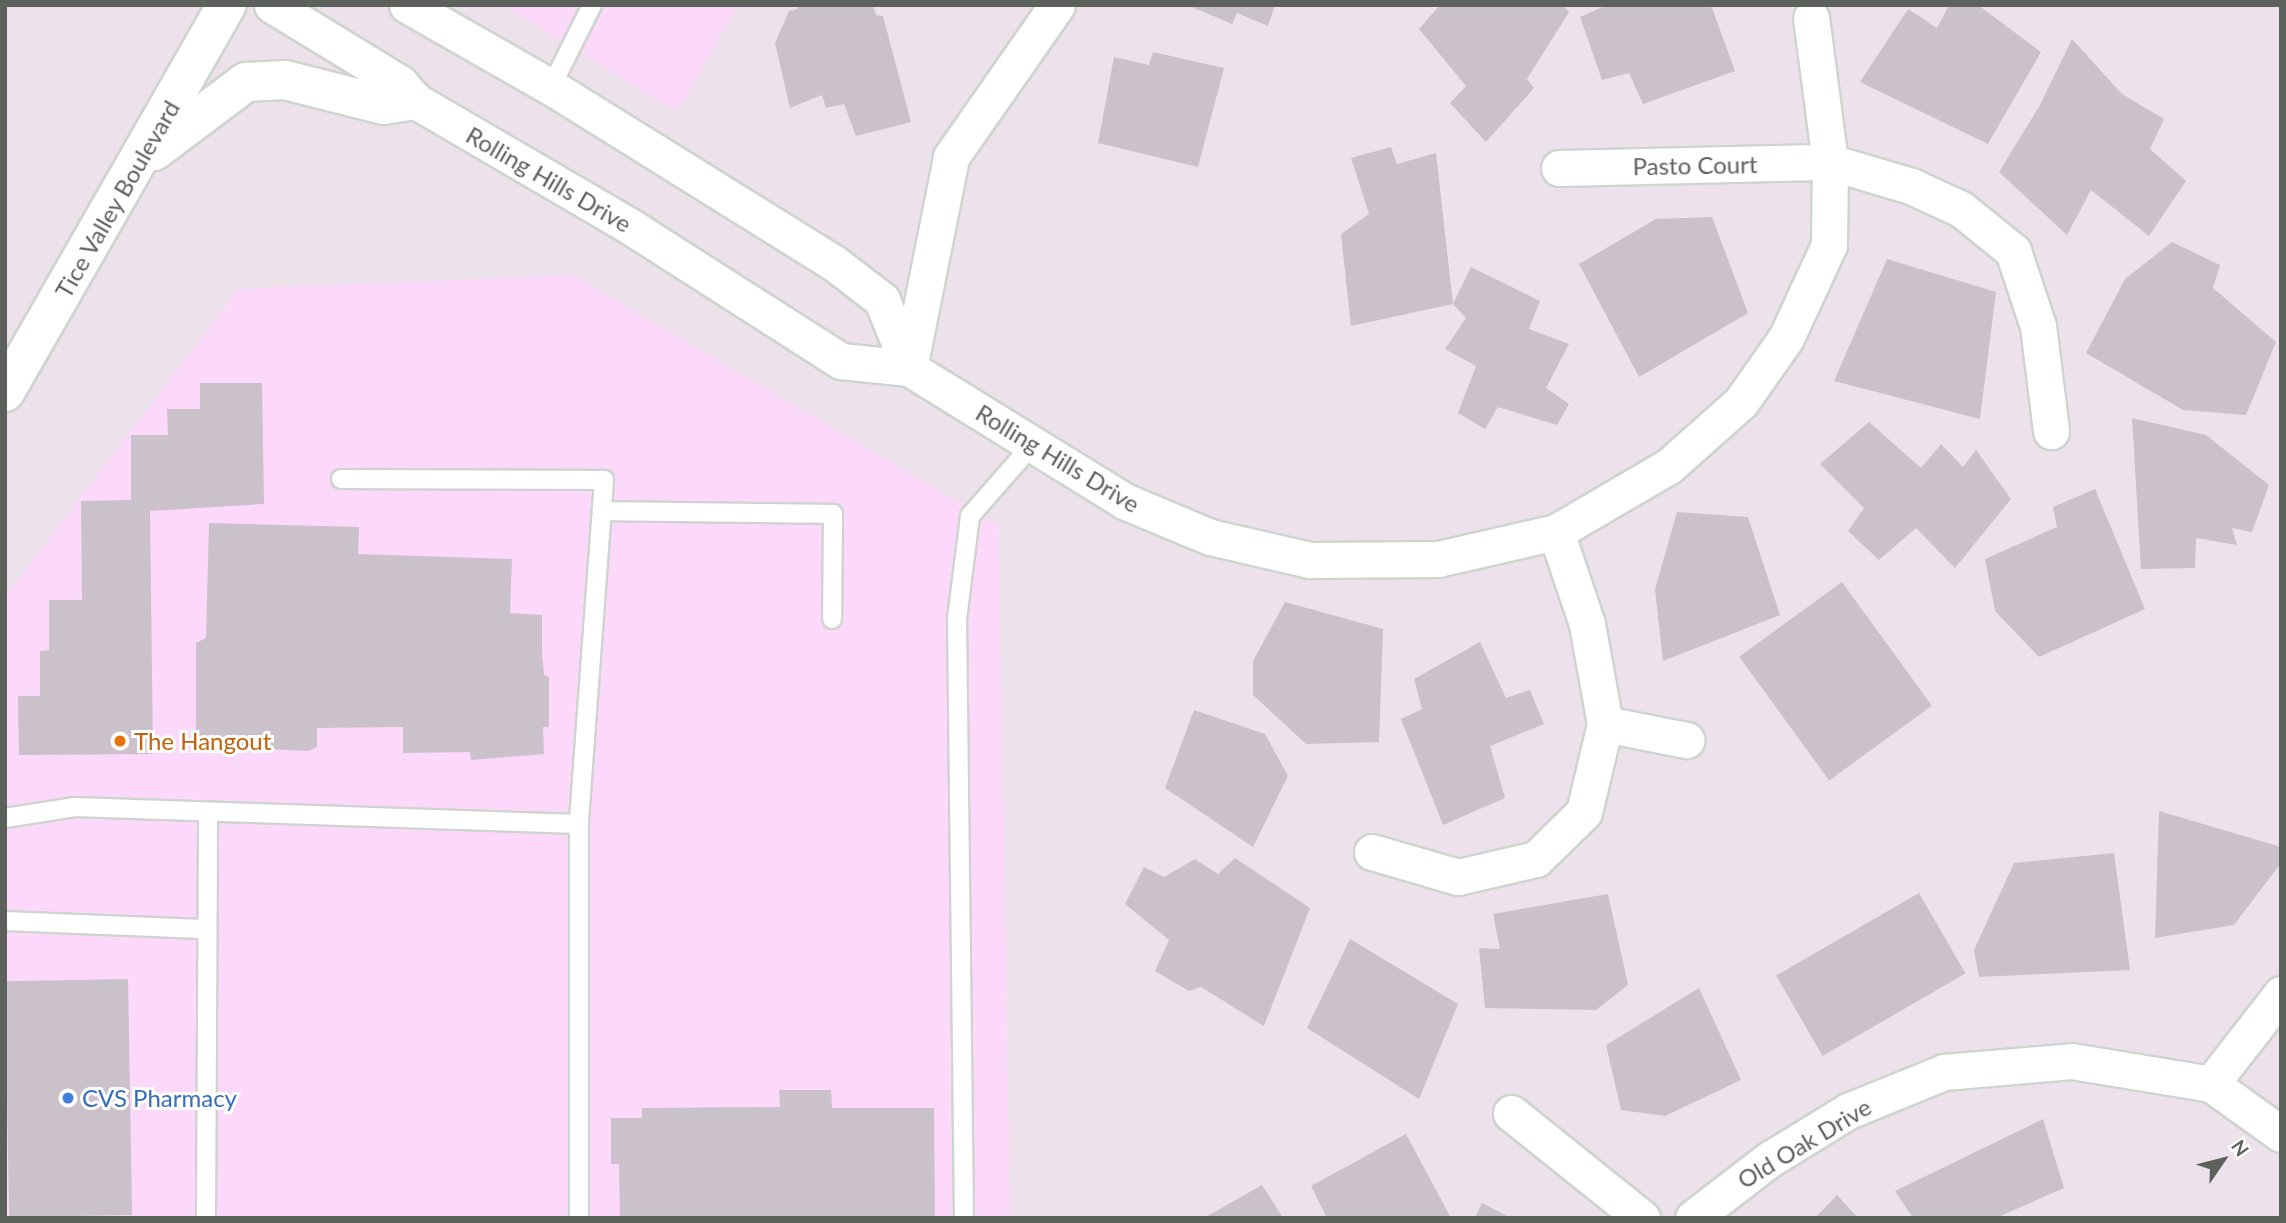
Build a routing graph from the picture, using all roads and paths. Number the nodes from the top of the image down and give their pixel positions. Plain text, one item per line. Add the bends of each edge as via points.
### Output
1 (227, 5) edge
2 (272, 5) edge
3 (592, 5) edge
4 (1057, 5) edge
5 (417, 8) edge
6 (1811, 18) dead end
7 (551, 87) junction
8 (414, 100) junction
9 (1830, 162) junction
10 (139, 163) junction
11 (1559, 168) dead end
12 (909, 368) junction
13 (5, 392) edge
14 (2051, 431) dead end
15 (1033, 444) junction
16 (341, 479) dead end
17 (603, 511) junction
18 (1556, 532) junction
19 (832, 619) dead end
20 (1605, 724) junction
21 (1686, 740) dead end
22 (208, 812) junction
23 (5, 818) edge
24 (579, 824) junction
25 (1371, 852) dead end
26 (5, 921) edge
27 (206, 929) junction
28 (2281, 994) edge
29 (2211, 1084) junction
30 (1511, 1113) dead end
31 (2281, 1134) edge
32 (206, 1218) edge
33 (579, 1218) edge
34 (964, 1218) edge
35 (1642, 1218) edge
36 (1693, 1218) edge

1 - 10 street, Tice Valley Boulevard
2 - 8 street, Rolling Hills Drive via 400,83
3 - 7 lane
4 - 12 street via 951,157
5 - 7 street
6 - 9 street, Rolling Hills Drive
7 - 12 street via 781,228 882,300
8 - 10 street via 384,105 285,80 246,82
8 - 12 street, Rolling Hills Drive via 628,225 841,361
9 - 11 street, Pasto Court
9 - 14 street, Pasto Court via 1911,186 1961,209 2013,251 2038,326
9 - 18 street, Rolling Hills Drive via 1829,245 1786,338 1741,402 1669,466
10 - 13 street, Tice Valley Boulevard
12 - 15 street, Rolling Hills Drive
15 - 18 street, Rolling Hills Drive via 1124,501 1210,537 1310,560 1438,559
15 - 34 lane via 970,516 957,619
16 - 17 lane via 604,480
17 - 19 lane via 833,513
17 - 24 lane
18 - 20 street via 1587,624
20 - 21 street
20 - 25 street via 1584,812 1536,859 1458,877
22 - 23 lane via 75,807
22 - 24 lane
22 - 27 lane
24 - 33 lane
26 - 27 lane
27 - 32 lane
28 - 29 street
29 - 31 street, Old Oak Drive
29 - 36 street, Old Oak Drive via 2072,1061 1944,1072 1848,1111 1770,1159
30 - 35 street

